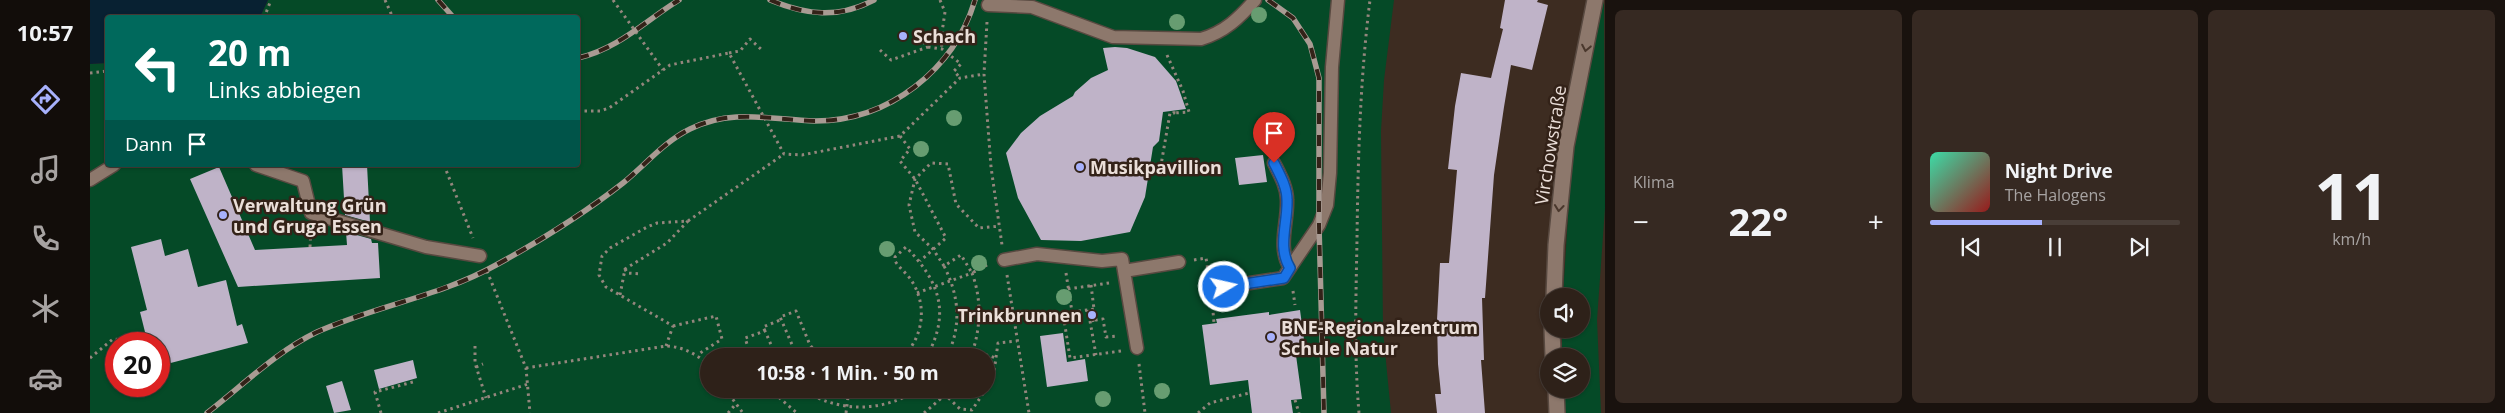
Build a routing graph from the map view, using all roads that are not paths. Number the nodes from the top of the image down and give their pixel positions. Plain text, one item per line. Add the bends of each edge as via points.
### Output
1 (1255, 0) edge
2 (1338, 0) edge
3 (1595, 0) edge
4 (988, 5) road end
5 (1274, 163) dead end
6 (111, 167) edge
7 (262, 167) edge
8 (90, 180) edge
9 (480, 256) road end
10 (1004, 260) road end
11 (1179, 262) dead end
12 (1290, 268) junction
13 (1125, 276) junction
14 (1224, 287) road end
15 (1554, 288) edge
16 (1137, 348) road end
17 (1556, 398) edge
18 (1557, 413) edge

1 - 4 lane via 1235,22 1201,39 1113,37 1032,7
2 - 12 lane via 1327,205 1319,225
3 -> 15 street, Virchowstraße via 1566,146
5 - 12 lane via 1286,189 1283,252
6 - 8 lane
7 - 9 lane via 303,181 311,213 426,247
10 - 13 lane via 1037,254 1102,261 1122,259
11 - 13 lane
12 - 14 lane via 1284,278
13 - 16 lane
17 - 18 street

